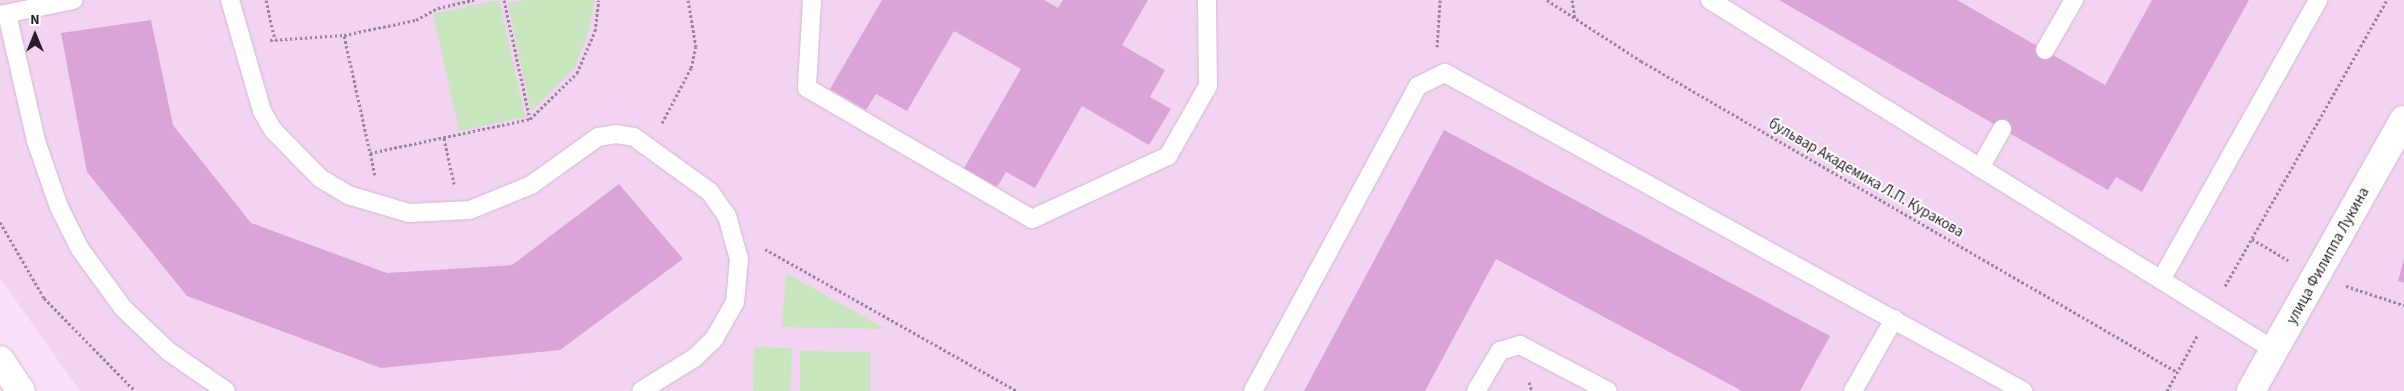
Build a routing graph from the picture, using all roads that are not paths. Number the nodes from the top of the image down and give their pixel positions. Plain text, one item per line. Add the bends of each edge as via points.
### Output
1 (73, 0) edge
2 (230, 0) edge
3 (812, 0) edge
4 (1207, 0) edge
5 (1710, 0) edge
6 (2074, 0) edge
7 (2318, 0) edge
8 (3, 14) edge
9 (2045, 50) dead end
10 (2403, 124) edge
11 (2002, 129) dead end
12 (1980, 168) junction
13 (2161, 280) junction
14 (1894, 319) junction
15 (2274, 350) junction
16 (0, 360) edge
17 (21, 391) edge
18 (226, 391) edge
19 (641, 391) edge
20 (1254, 391) edge
21 (1476, 391) edge
22 (1608, 391) edge
23 (1854, 391) edge
24 (2023, 391) edge
25 (2251, 391) edge

1 - 8 lane
2 - 19 lane via 262,111 291,153 320,178 382,207 409,213 460,211 531,185 598,138 625,135 648,147 710,192 732,230 739,279 728,320 694,358
3 - 4 lane via 807,88 1032,219 1168,156 1208,86
5 - 12 lane
6 - 9 lane
7 - 13 lane
8 - 18 lane via 36,141 58,207 80,249 129,314 168,351
10 - 15 street, улица Филиппа Лукина
11 - 12 lane
12 - 13 lane
13 - 15 lane
14 - 20 lane via 1456,75 1434,75 1418,86
14 - 23 lane
14 - 24 lane
15 - 25 street, улица Филиппа Лукина
16 - 17 street
21 - 22 lane via 1500,351 1520,345

